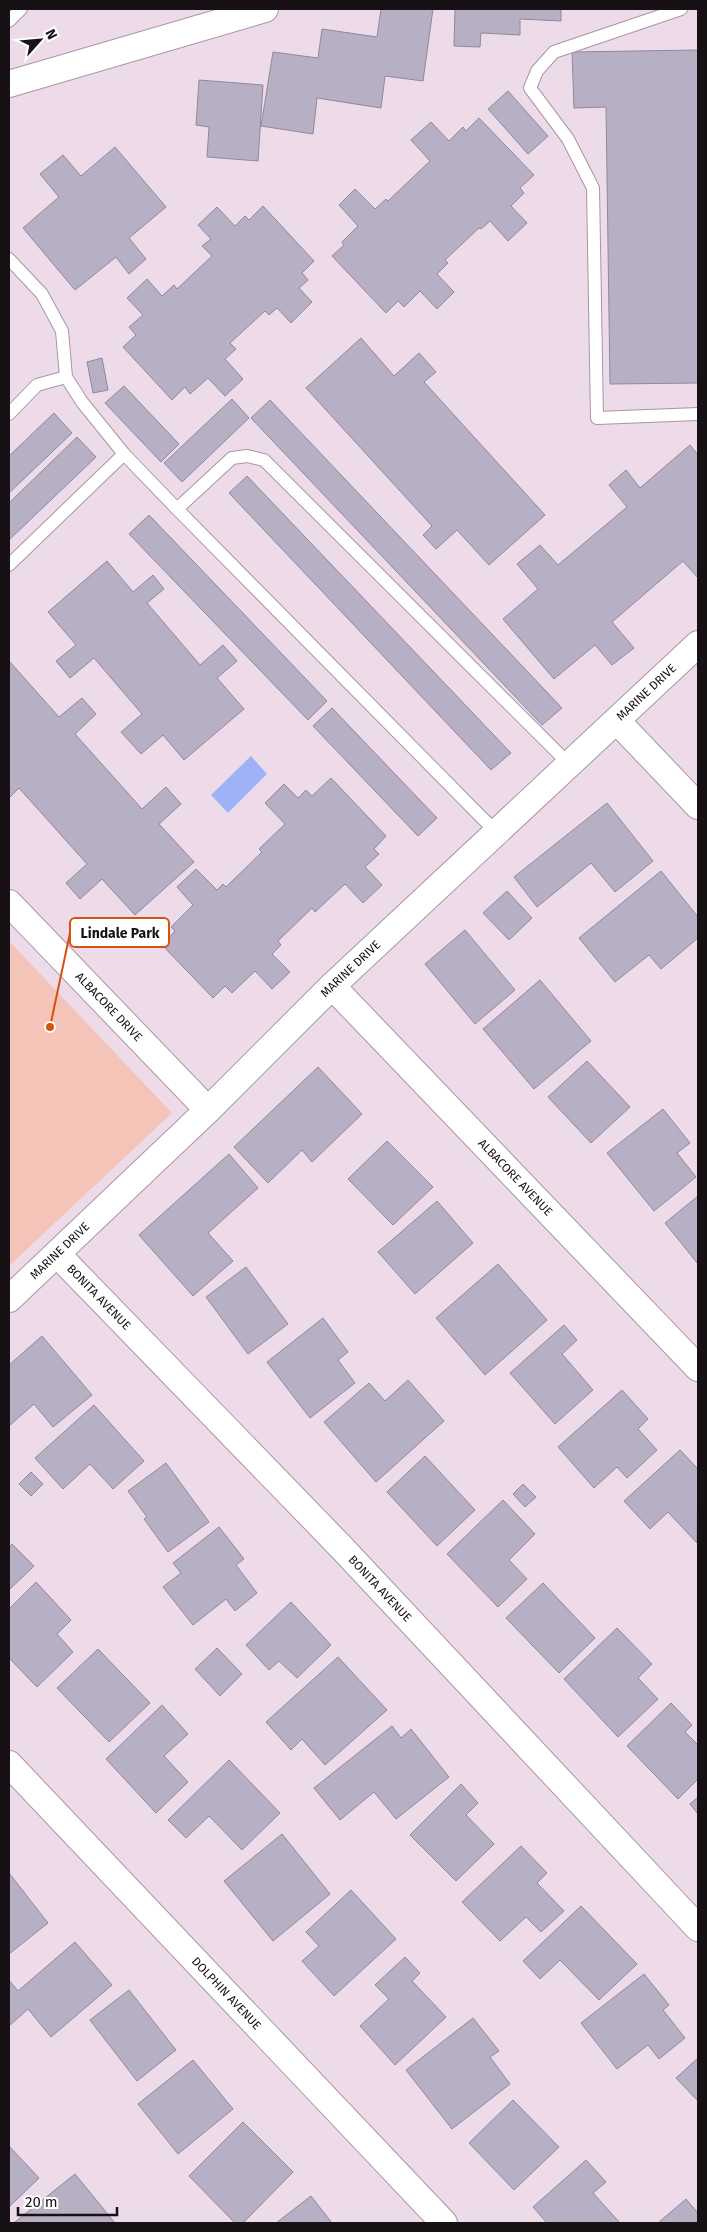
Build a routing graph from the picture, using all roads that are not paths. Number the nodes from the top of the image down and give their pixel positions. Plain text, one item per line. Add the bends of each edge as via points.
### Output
1 (21, 9) edge
2 (265, 9) edge
3 (680, 9) edge
4 (9, 21) edge
5 (9, 84) edge
6 (9, 260) edge
7 (66, 377) junction
8 (9, 414) edge
9 (698, 414) edge
10 (124, 454) junction
11 (177, 509) junction
12 (9, 565) edge
13 (698, 644) edge
14 (617, 721) junction
15 (570, 765) junction
16 (698, 806) edge
17 (497, 833) junction
18 (9, 903) edge
19 (332, 986) junction
20 (208, 1110) junction
21 (57, 1254) junction
22 (9, 1299) edge
23 (698, 1368) edge
24 (9, 1764) edge
25 (698, 1928) edge
26 (444, 2223) edge

1 - 4 lane
2 - 5 street
3 - 9 lane via 554,52 537,72 530,88 568,139 593,188 597,418
6 - 7 lane via 42,294 62,331
7 - 8 lane via 37,385
7 - 10 lane
10 - 11 lane
10 - 12 lane
11 - 15 lane via 232,458 248,456 264,460
11 - 17 lane
13 - 14 street, MARINE DRIVE
14 - 15 street, MARINE DRIVE
14 - 16 street
15 - 17 street, MARINE DRIVE
17 - 19 street, MARINE DRIVE
18 - 20 street, ALBACORE DRIVE
19 - 20 street, MARINE DRIVE
19 - 23 street, ALBACORE AVENUE
20 - 21 street, MARINE DRIVE
21 - 22 street, MARINE DRIVE
21 - 25 street, BONITA AVENUE via 335,1541
24 - 26 street, DOLPHIN AVENUE

